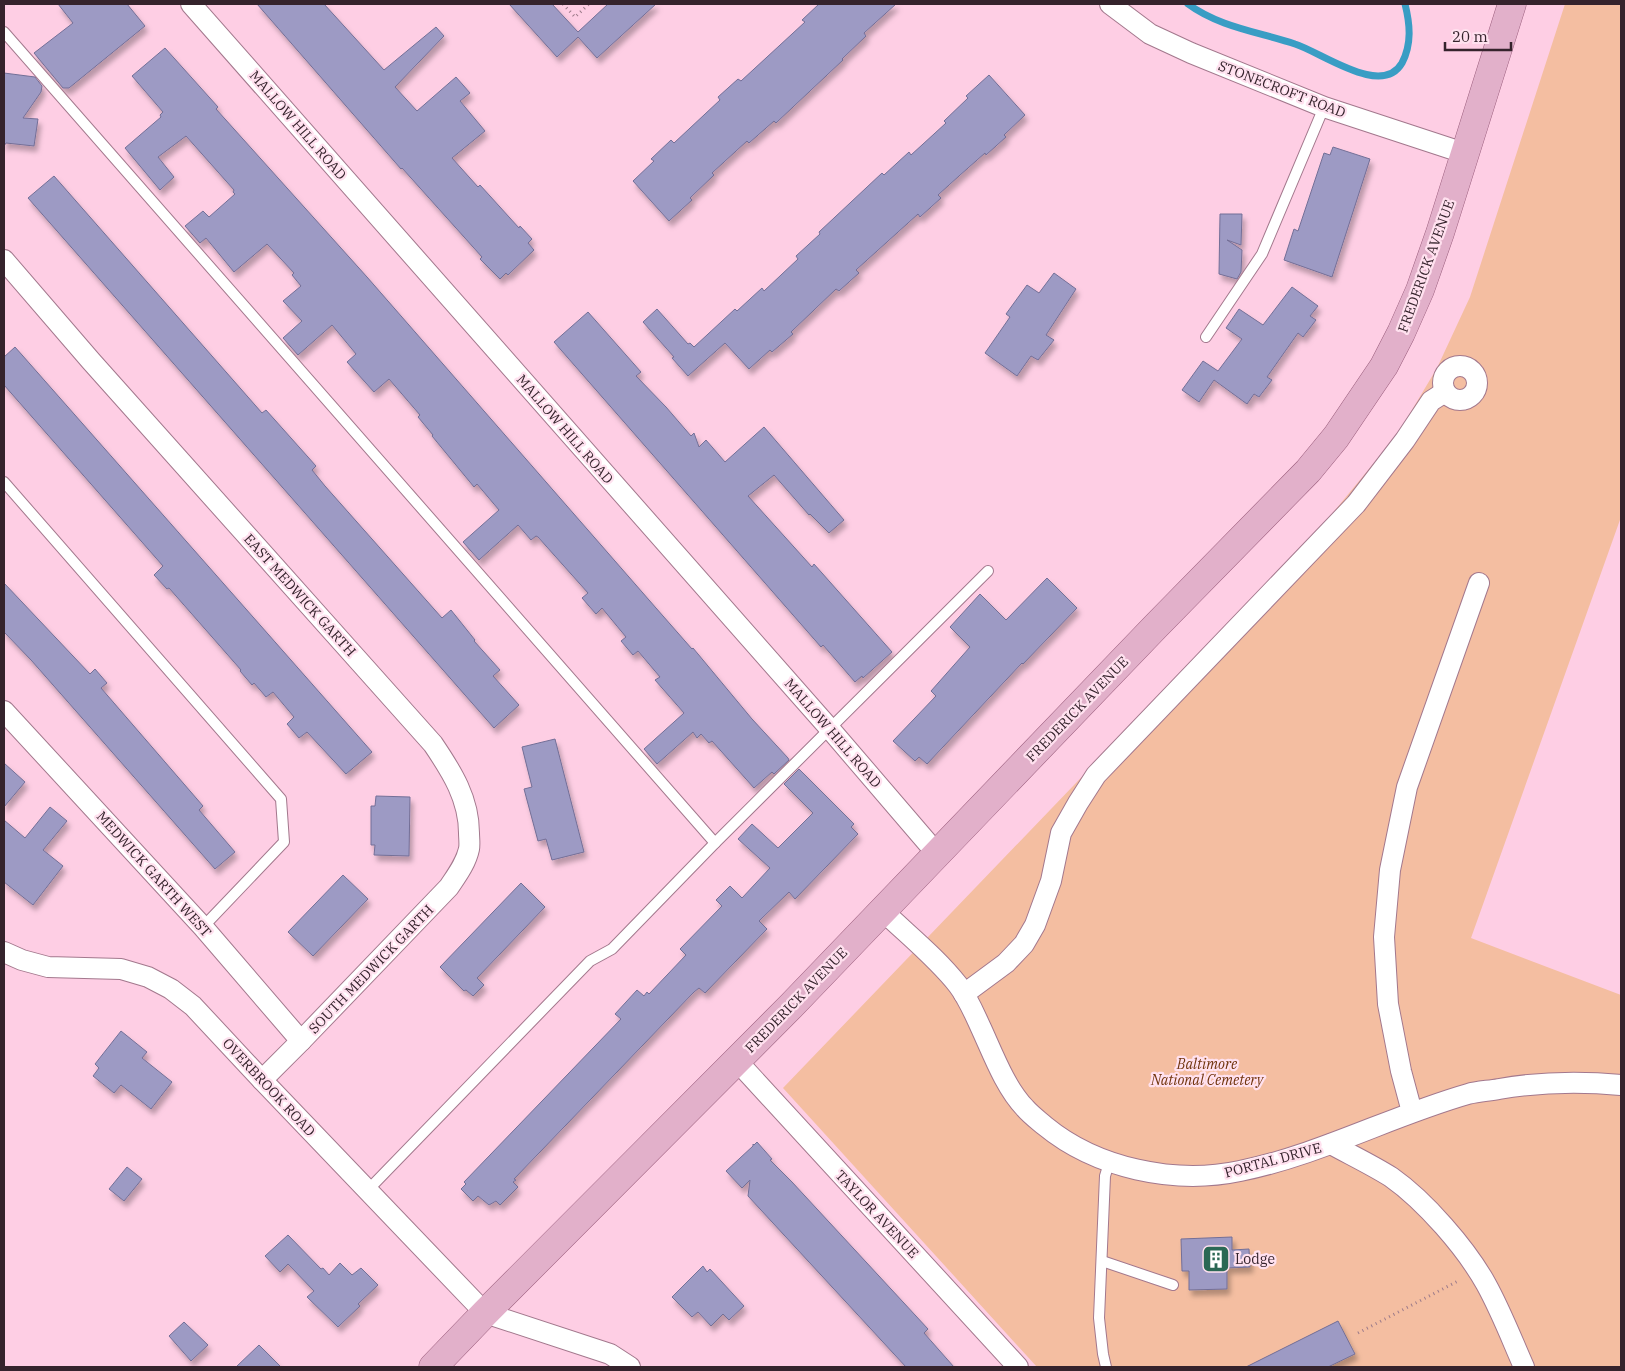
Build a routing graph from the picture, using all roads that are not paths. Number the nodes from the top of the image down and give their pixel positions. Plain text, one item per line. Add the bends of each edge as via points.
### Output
1 (191, 4) edge
2 (1110, 4) edge
3 (1512, 4) edge
4 (4, 32) edge
5 (1324, 107) junction
6 (1464, 153) junction
7 (4, 260) edge
8 (1206, 337) dead end
9 (1445, 392) dead end
10 (4, 482) edge
11 (988, 571) dead end
12 (1480, 583) dead end
13 (4, 711) edge
14 (830, 729) junction
15 (715, 843) junction
16 (469, 848) joint
17 (938, 854) junction
18 (883, 911) junction
19 (203, 927) junction
20 (4, 952) edge
21 (964, 994) junction
22 (301, 1041) junction
23 (737, 1062) junction
24 (262, 1080) junction
25 (1621, 1085) edge
26 (1412, 1112) junction
27 (1331, 1144) junction
28 (1109, 1163) junction
29 (368, 1190) junction
30 (1102, 1262) junction
31 (1173, 1285) dead end
32 (485, 1313) junction
33 (434, 1367) edge
34 (630, 1367) edge
35 (1018, 1367) edge
36 (1106, 1367) edge
37 (1524, 1367) edge

1 - 14 street, MALLOW HILL ROAD
2 - 5 street, STONECROFT ROAD via 1158,38
3 - 6 main road, FREDERICK AVENUE
4 - 15 lane
5 - 6 street, STONECROFT ROAD
5 - 8 lane via 1262,254
6 - 17 main road, FREDERICK AVENUE via 1440,233 1401,333 1374,382 1336,437 1308,471
7 - 16 street, EAST MEDWICK GARTH via 433,744 452,770 464,798
9 - 21 street via 1431,401 1356,504 1096,775 1061,833 1051,880 1035,925 1024,944 1006,963
10 - 19 lane via 281,799 284,842
11 - 14 lane
12 - 26 street via 1406,787 1390,870 1384,937 1388,1004
13 - 19 street, MEDWICK GARTH WEST
14 - 15 lane
14 - 17 street, MALLOW HILL ROAD
15 - 29 lane via 612,949 590,961
16 - 22 street, SOUTH MEDWICK GARTH via 449,887
17 - 18 main road, FREDERICK AVENUE
18 - 21 street, PORTAL DRIVE via 942,967
18 - 23 main road, FREDERICK AVENUE
19 - 22 street, MEDWICK GARTH WEST
20 - 24 street, OVERBROOK ROAD via 48,967 121,969 148,977 193,1006
21 - 28 street, PORTAL DRIVE via 1009,1087 1026,1109 1065,1141
22 - 24 street, SOUTH MEDWICK GARTH
23 - 32 main road, FREDERICK AVENUE
23 - 35 street, TAYLOR AVENUE
24 - 29 street, OVERBROOK ROAD
25 - 26 street via 1574,1082 1520,1086 1471,1093
26 - 27 street
27 - 28 street, PORTAL DRIVE via 1238,1172 1217,1174 1186,1175
27 - 37 street, PORTAL DRIVE via 1391,1178 1446,1228 1490,1292
28 - 30 lane via 1105,1176
29 - 32 street, OVERBROOK ROAD
30 - 31 lane
30 - 36 lane via 1099,1318
32 - 33 main road, FREDERICK AVENUE
32 - 34 street via 610,1354

